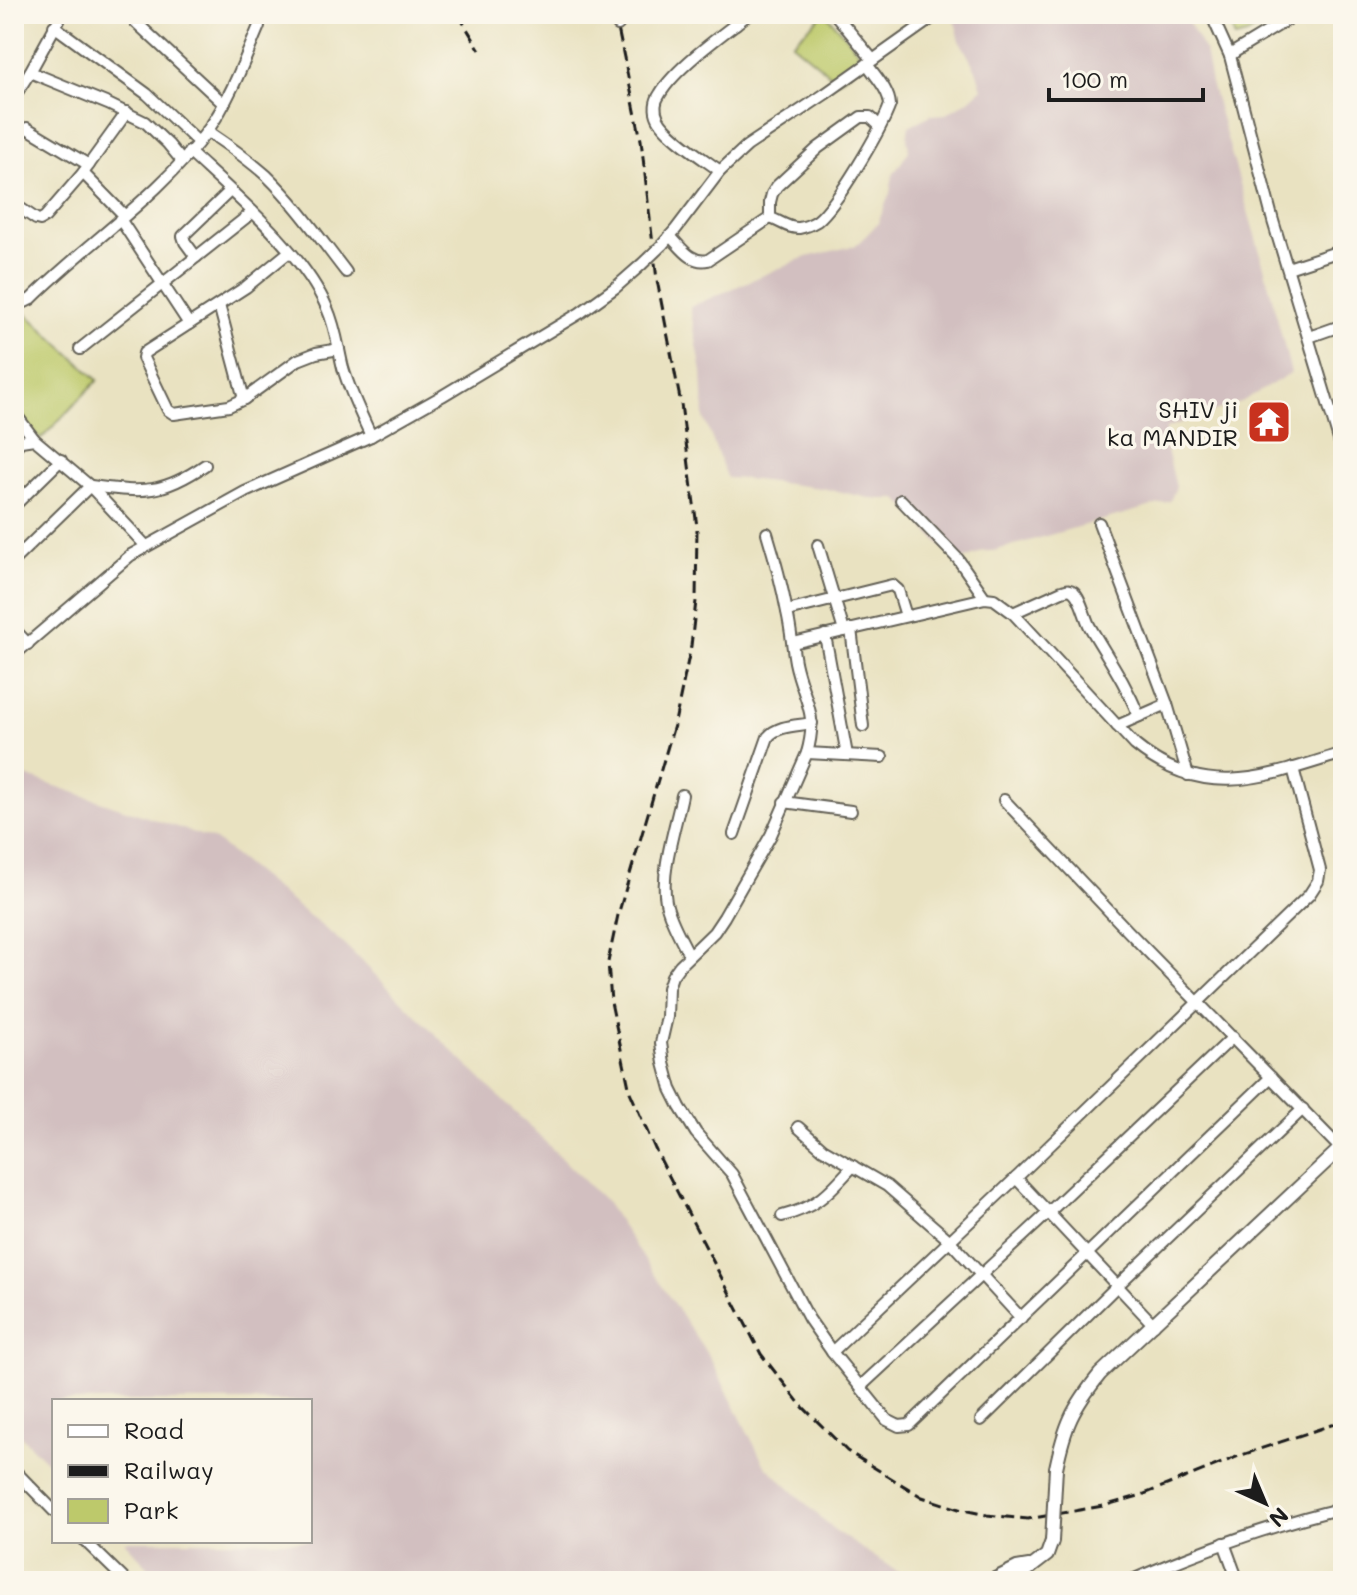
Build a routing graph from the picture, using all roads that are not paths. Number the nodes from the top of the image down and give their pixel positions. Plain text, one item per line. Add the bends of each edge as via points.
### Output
1 (62, 14) edge
2 (127, 14) edge
3 (257, 14) edge
4 (626, 14) edge
5 (729, 14) edge
6 (749, 14) edge
7 (835, 14) edge
8 (1211, 14) edge
9 (1297, 14) edge
10 (937, 15) edge
11 (736, 24) junction
12 (618, 25) dead end
13 (54, 26) junction
14 (1230, 56) junction
15 (870, 62) junction
16 (30, 72) junction
17 (14, 97) edge
18 (224, 104) junction
19 (127, 112) junction
20 (880, 126) junction
21 (27, 128) dead end
22 (207, 131) junction
23 (198, 142) junction
24 (185, 157) junction
25 (86, 169) junction
26 (720, 171) junction
27 (230, 191) junction
28 (14, 204) edge
29 (253, 212) junction
30 (122, 217) junction
31 (770, 218) junction
32 (666, 240) junction
33 (1343, 250) edge
34 (289, 252) junction
35 (196, 257) junction
36 (1288, 268) junction
37 (346, 272) dead end
38 (164, 283) junction
39 (14, 295) edge
40 (219, 305) junction
41 (189, 324) junction
42 (1343, 325) edge
43 (1309, 337) junction
44 (80, 349) dead end
45 (339, 349) junction
46 (244, 399) junction
47 (14, 412) edge
48 (1340, 433) edge
49 (371, 436) junction
50 (34, 439) junction
51 (14, 448) edge
52 (1343, 453) edge
53 (61, 460) junction
54 (205, 465) dead end
55 (90, 486) junction
56 (901, 500) dead end
57 (14, 506) edge
58 (1099, 523) dead end
59 (767, 533) dead end
60 (818, 545) dead end
61 (146, 546) junction
62 (14, 560) edge
63 (985, 598) junction
64 (834, 599) junction
65 (787, 611) junction
66 (1013, 613) junction
67 (906, 616) junction
68 (14, 629) edge
69 (848, 630) junction
70 (825, 635) junction
71 (793, 643) junction
72 (28, 644) junction
73 (14, 655) edge
74 (1167, 704) junction
75 (1139, 716) junction
76 (812, 723) junction
77 (863, 726) dead end
78 (1117, 726) junction
79 (807, 753) junction
80 (1343, 753) edge
81 (847, 755) junction
82 (882, 757) dead end
83 (1293, 768) junction
84 (1188, 775) junction
85 (682, 795) dead end
86 (1004, 800) dead end
87 (784, 802) junction
88 (851, 811) dead end
89 (734, 834) dead end
90 (689, 955) junction
91 (1199, 1002) junction
92 (1233, 1037) junction
93 (1271, 1077) junction
94 (1303, 1109) junction
95 (798, 1127) dead end
96 (1342, 1147) edge
97 (853, 1166) junction
98 (1016, 1178) junction
99 (1048, 1213) junction
100 (782, 1216) dead end
101 (949, 1240) junction
102 (1088, 1255) junction
103 (981, 1274) junction
104 (1117, 1286) junction
105 (1021, 1318) junction
106 (1154, 1325) junction
107 (832, 1352) junction
108 (861, 1386) junction
109 (981, 1420) dead end
110 (14, 1470) edge
111 (1343, 1508) edge
112 (52, 1509) edge
113 (87, 1543) edge
114 (1224, 1543) junction
115 (1033, 1565) junction
116 (126, 1581) edge
117 (991, 1581) edge
118 (1013, 1581) edge
119 (1130, 1581) edge
120 (1238, 1581) edge

1 - 13 street
2 - 18 street
3 - 18 street via 259,26
4 - 12 street
5 - 11 street
6 - 11 street
7 - 15 street
8 - 14 street
9 - 14 street
10 - 15 street
11 - 26 street via 669,82 655,108 667,130
13 - 16 street
13 - 23 street via 147,94
14 - 36 street
15 - 20 street via 890,97
15 - 26 street via 747,146
16 - 17 street
16 - 19 street
18 - 22 street
19 - 24 street
19 - 25 street
20 - 31 street via 819,220 798,228
20 - 31 street via 861,117 818,148 772,194
21 - 25 street
22 - 23 street
22 - 37 street via 267,177
23 - 24 street
24 - 27 street
24 - 30 street
25 - 28 street via 40,220
25 - 30 street
26 - 32 street
27 - 29 street
27 - 35 street via 183,236
29 - 34 street
29 - 35 street
30 - 38 street
30 - 39 street via 31,299 25,302
31 - 32 street via 708,260 695,260
32 - 49 street, bridge via 580,313
33 - 36 street
34 - 40 street
34 - 45 street via 319,291
35 - 38 street
36 - 43 street
38 - 41 street
38 - 44 street
40 - 41 street
40 - 46 street
41 - 46 street via 144,353 168,410 174,414
42 - 43 street
43 - 48 street
45 - 46 street via 298,360
45 - 49 street
47 - 50 street
48 - 52 street
49 - 61 street via 245,492
50 - 51 street
50 - 53 street
53 - 55 street
53 - 57 street
54 - 55 street via 151,490
55 - 61 street
55 - 62 street
56 - 63 street via 958,559
58 - 74 street
59 - 65 street
60 - 64 street
61 - 72 street
63 - 66 street
63 - 67 street
64 - 65 street
64 - 67 street via 892,585
64 - 69 street
65 - 71 street
66 - 75 street via 1073,591
66 - 78 street
67 - 69 street
68 - 72 street
69 - 70 street
69 - 77 street
70 - 71 street
70 - 81 street
71 - 76 street
72 - 73 street
74 - 75 street
74 - 84 street
75 - 78 street
76 - 79 street
76 - 89 street via 778,729 768,737
78 - 84 street via 1153,760
79 - 81 street
79 - 87 street
80 - 83 street
81 - 82 street
83 - 84 street via 1227,781
83 - 91 street via 1320,870 1318,881
85 - 90 street via 664,888
86 - 91 street
87 - 88 street
87 - 90 street via 724,917
90 - 107 street via 668,988 661,1043 671,1089 696,1133 732,1174
91 - 92 street
91 - 98 street
92 - 93 street
92 - 99 street
93 - 94 street
93 - 102 street
94 - 96 street
94 - 104 street
95 - 97 street
96 - 106 street
97 - 100 street via 818,1201
97 - 101 street via 887,1186
98 - 99 street
98 - 101 street
99 - 102 street
99 - 103 street
101 - 103 street
101 - 107 street
102 - 104 street
102 - 105 street
103 - 105 street
103 - 108 street
104 - 106 street
104 - 109 street
105 - 108 street via 909,1425 887,1420
106 - 115 street, bridge via 1100,1374 1070,1417 1056,1468 1052,1541 1047,1555
107 - 108 street
110 - 112 street
111 - 114 street
113 - 116 street
114 - 119 street
114 - 120 street
115 - 117 street
115 - 118 street

